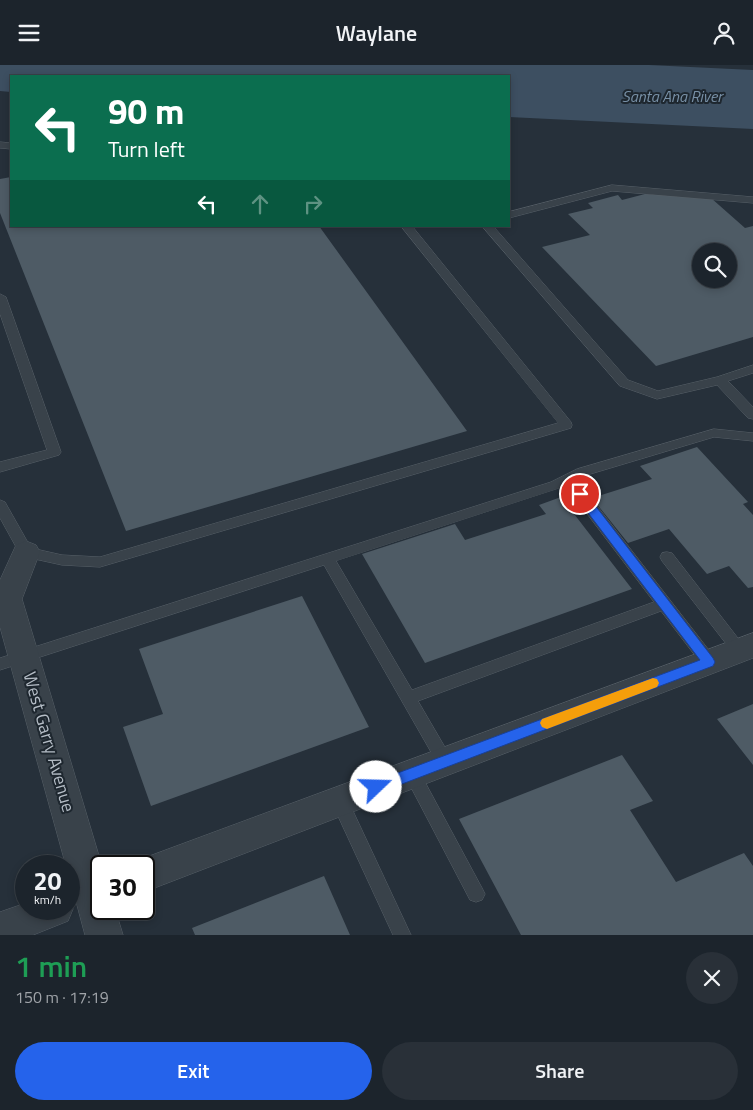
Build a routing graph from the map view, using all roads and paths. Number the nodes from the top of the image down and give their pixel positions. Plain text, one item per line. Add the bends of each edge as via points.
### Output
1 (753, 200) edge
2 (510, 215) edge
3 (407, 227) edge
4 (488, 227) edge
5 (0, 297) edge
6 (753, 369) edge
7 (720, 380) junction
8 (753, 415) edge
9 (753, 437) edge
10 (0, 467) edge
11 (568, 478) junction
12 (0, 505) edge
13 (26, 552) junction
14 (667, 557) dead end
15 (327, 558) junction
16 (4, 599) edge
17 (664, 604) junction
18 (746, 647) edge
19 (12, 660) edge
20 (708, 662) junction
21 (407, 698) junction
22 (445, 761) junction
23 (412, 774) junction
24 (340, 801) junction
25 (155, 871) edge
26 (476, 894) dead end
27 (87, 897) edge
28 (26, 920) edge
29 (0, 930) edge
30 (104, 935) edge
31 (402, 935) edge

1 - 2 lane via 612,187
3 - 13 lane via 566,425 100,562 70,562
4 - 7 lane via 624,383 657,395
5 - 10 lane via 54,452
6 - 7 lane
7 - 8 lane
9 - 11 lane via 714,433
11 - 15 lane via 556,485
11 - 17 lane
12 - 13 lane
13 - 16 street, West Garry Avenue
14 - 18 lane
15 - 19 lane
15 - 21 lane
16 - 19 street, West Garry Avenue
17 - 20 lane
17 - 21 lane
18 - 20 street
19 - 27 street, West Garry Avenue
20 - 22 street
21 - 22 lane
22 - 23 street
23 - 24 street
23 - 26 lane
24 - 25 street
24 - 31 lane
27 - 30 street, West Garry Avenue
28 - 29 street

